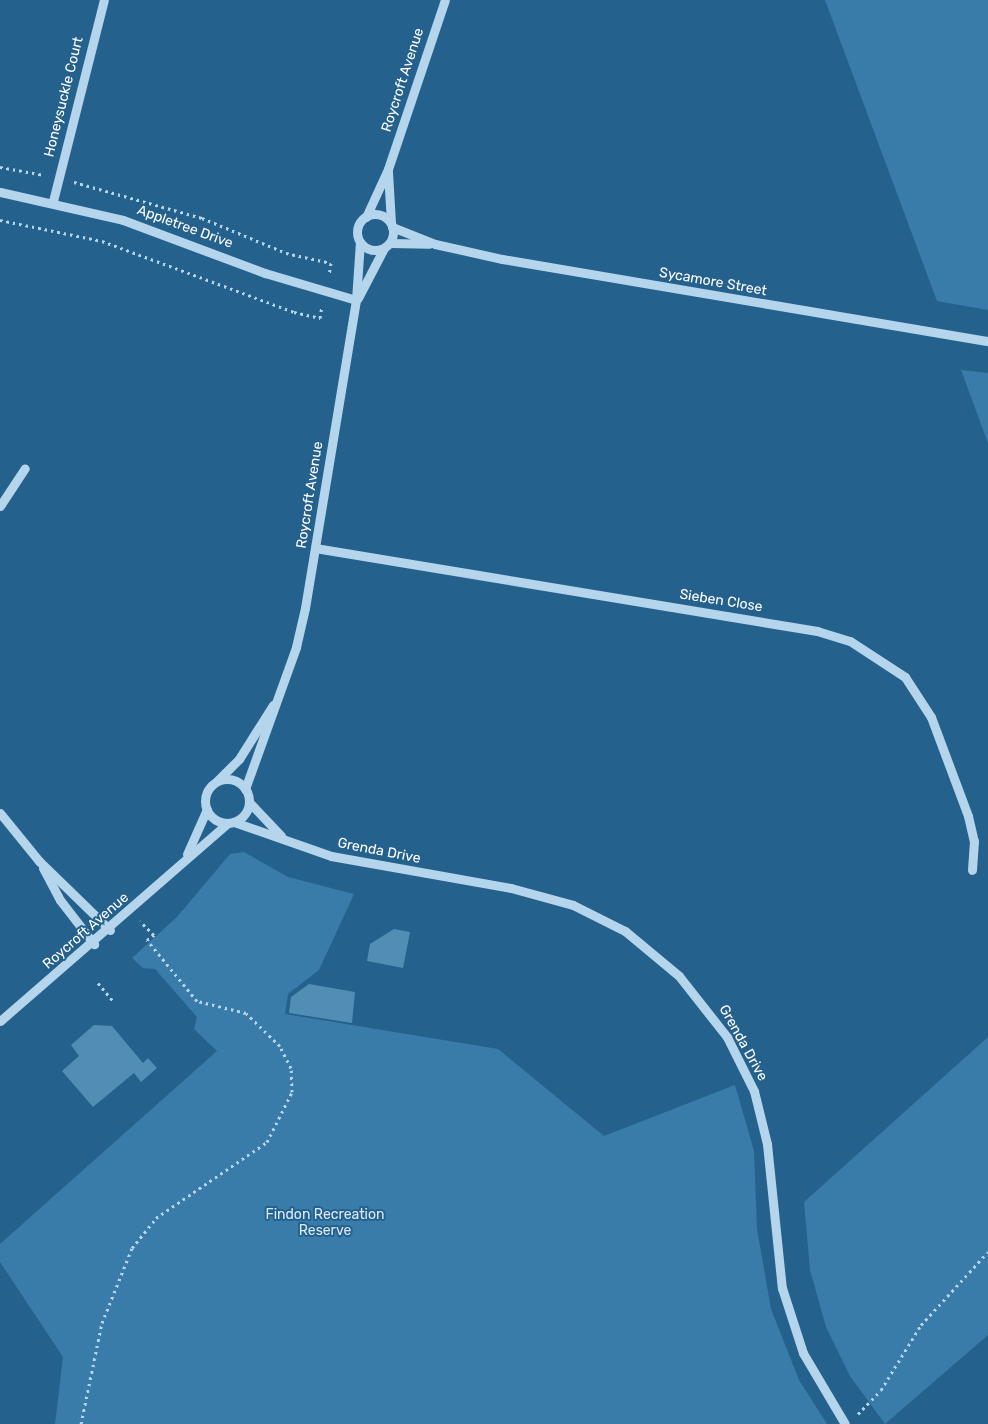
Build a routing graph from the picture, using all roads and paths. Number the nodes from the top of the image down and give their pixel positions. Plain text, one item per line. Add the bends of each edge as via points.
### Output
1 (104, 0) edge
2 (445, 0) edge
3 (388, 170) junction
4 (0, 192) edge
5 (54, 201) junction
6 (366, 217) junction
7 (392, 225) junction
8 (360, 242) junction
9 (434, 244) junction
10 (387, 246) junction
11 (356, 300) junction
12 (988, 341) edge
13 (25, 468) dead end
14 (0, 506) edge
15 (315, 548) junction
16 (280, 692) junction
17 (215, 783) junction
18 (245, 790) junction
19 (249, 802) junction
20 (206, 809) junction
21 (0, 813) edge
22 (231, 822) junction
23 (283, 838) junction
24 (186, 857) junction
25 (39, 861) junction
26 (972, 870) dead end
27 (131, 912) junction
28 (110, 930) junction
29 (94, 944) junction
30 (98, 983) dead end
31 (114, 1002) dead end
32 (0, 1021) edge
33 (988, 1252) edge
34 (81, 1424) edge
35 (845, 1424) edge

1 - 5 street, Honeysuckle Court
2 - 3 street, Roycroft Avenue
3 - 6 street, Roycroft Avenue
3 - 7 street, Roycroft Avenue
4 - 5 street, Appletree Drive
5 - 11 street, Appletree Drive via 123,220 274,276
6 - 7 street via 382,216
6 - 8 street via 359,225
7 - 9 street, Sycamore Street
7 - 10 street
8 - 10 street via 368,249
8 - 11 street, Roycroft Avenue
9 - 10 street, Sycamore Street
9 - 12 street, Sycamore Street
10 - 11 street, Roycroft Avenue
11 - 15 street, Roycroft Avenue
13 - 14 street
15 - 16 street, Roycroft Avenue via 296,647
15 - 26 street, Sieben Close via 817,631 850,641 905,677 931,717 968,816 974,841
16 - 17 street, Roycroft Avenue via 240,759
16 - 18 street, Roycroft Avenue
17 - 18 street via 235,781
17 - 20 street via 206,795
18 - 19 street
19 - 22 street via 244,814
19 - 23 street, Grenda Drive
20 - 22 street via 215,820
20 - 24 street, Roycroft Avenue
21 - 25 street
22 - 23 street, Grenda Drive
22 - 24 street, Roycroft Avenue
23 - 35 street, Grenda Drive via 331,856 511,888 572,905 625,931 679,976 727,1037 754,1091 767,1144 776,1252 784,1297 803,1353
24 - 27 street, Roycroft Avenue
25 - 28 street
25 - 29 street via 60,900
27 - 28 street, Roycroft Avenue
27 - 34 path via 154,935 147,940 197,1001 246,1013 280,1046 291,1068 292,1092 267,1142 170,1208 132,1248 102,1323
28 - 29 street, Roycroft Avenue
29 - 32 street, Roycroft Avenue
30 - 31 path
33 - 35 path via 921,1325 881,1390

